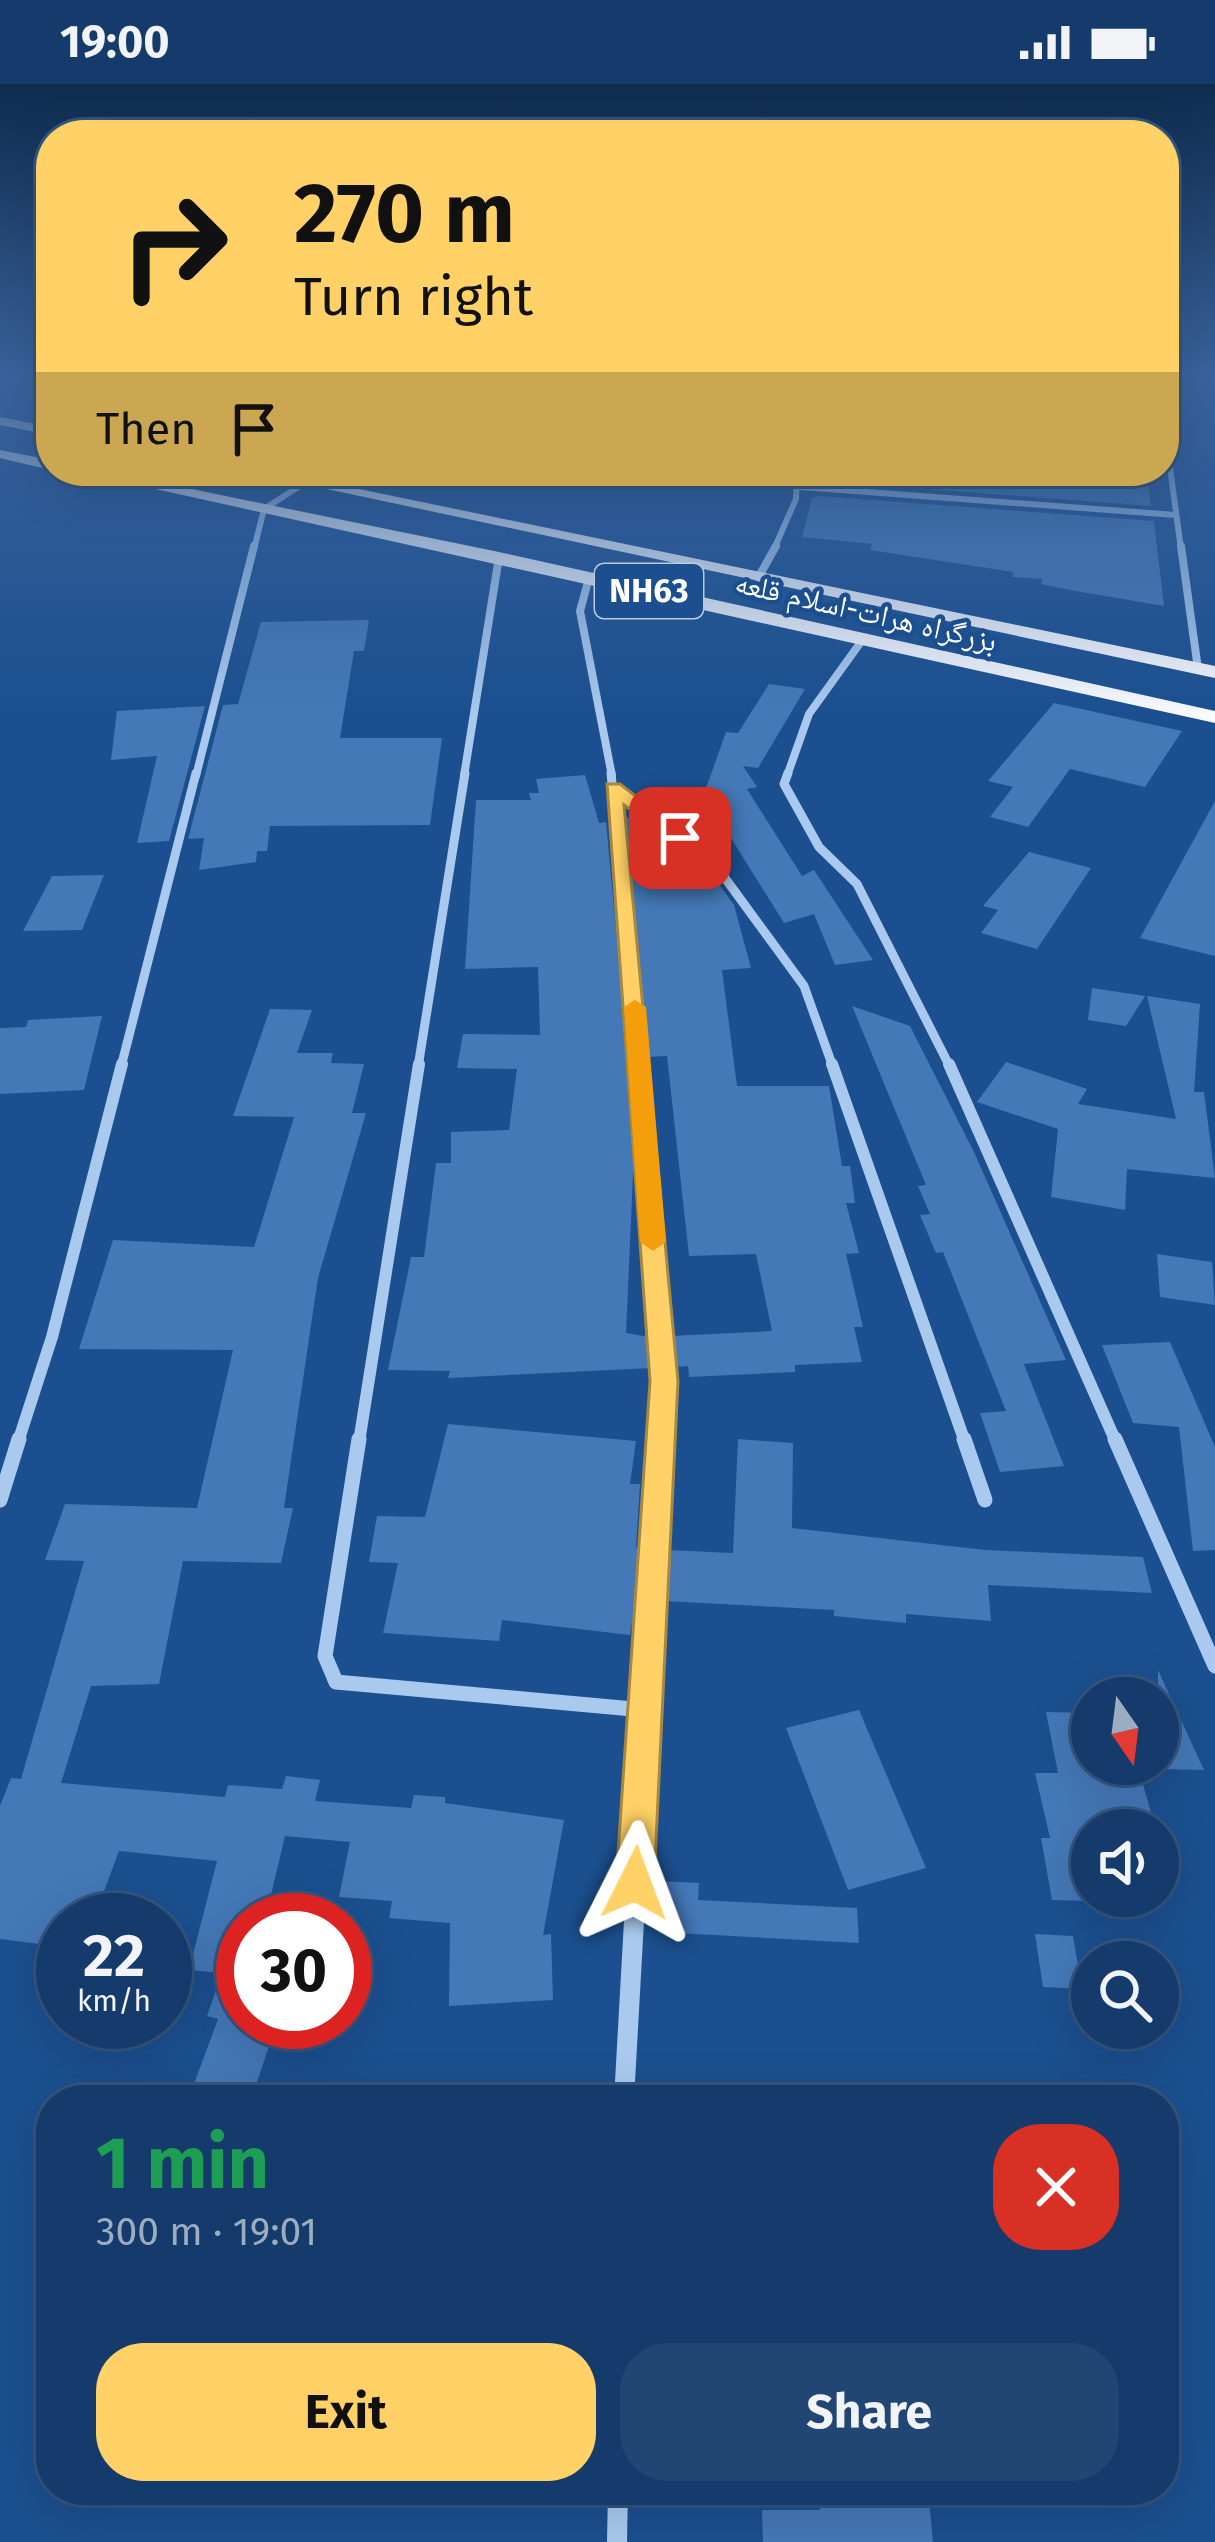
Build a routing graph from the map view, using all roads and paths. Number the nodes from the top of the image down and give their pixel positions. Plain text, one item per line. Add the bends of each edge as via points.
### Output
1 (157, 487) edge
2 (299, 487) edge
3 (328, 487) edge
4 (800, 487) joint
5 (1172, 487) edge
6 (264, 509) junction
7 (1176, 515) junction
8 (499, 557) junction
9 (589, 578) junction
10 (758, 578) junction
11 (863, 639) junction
12 (1207, 670) edge
13 (1215, 717) edge
14 (614, 788) junction
15 (0, 1500) edge
16 (985, 1500) dead end
17 (1215, 1666) edge
18 (644, 1710) junction
19 (625, 2085) edge
20 (618, 2505) edge
21 (617, 2542) edge

1 - 6 highway, بزرگراه هرات-اسلام قلعه / NH63
2 - 6 street
3 - 10 highway, بزرگراه هرات-اسلام قلعه / NH63
4 - 7 street
4 - 10 street
5 - 7 street
6 - 8 highway, بزرگراه هرات-اسلام قلعه / NH63
6 - 15 street via 52,1336
7 - 12 street
8 - 9 highway, بزرگراه هرات-اسلام قلعه / NH63
8 - 18 street via 325,1656 336,1682 365,1688
9 - 11 highway, بزرگراه هرات-اسلام قلعه / NH63
9 - 14 street via 580,611
10 - 12 highway, بزرگراه هرات-اسلام قلعه / NH63
11 - 13 highway, بزرگراه هرات-اسلام قلعه / NH63
11 - 17 street via 809,714 784,784 819,848 857,884 919,997
14 - 16 street via 714,863 804,986
14 - 18 street via 664,1381
18 - 19 street
20 - 21 street

